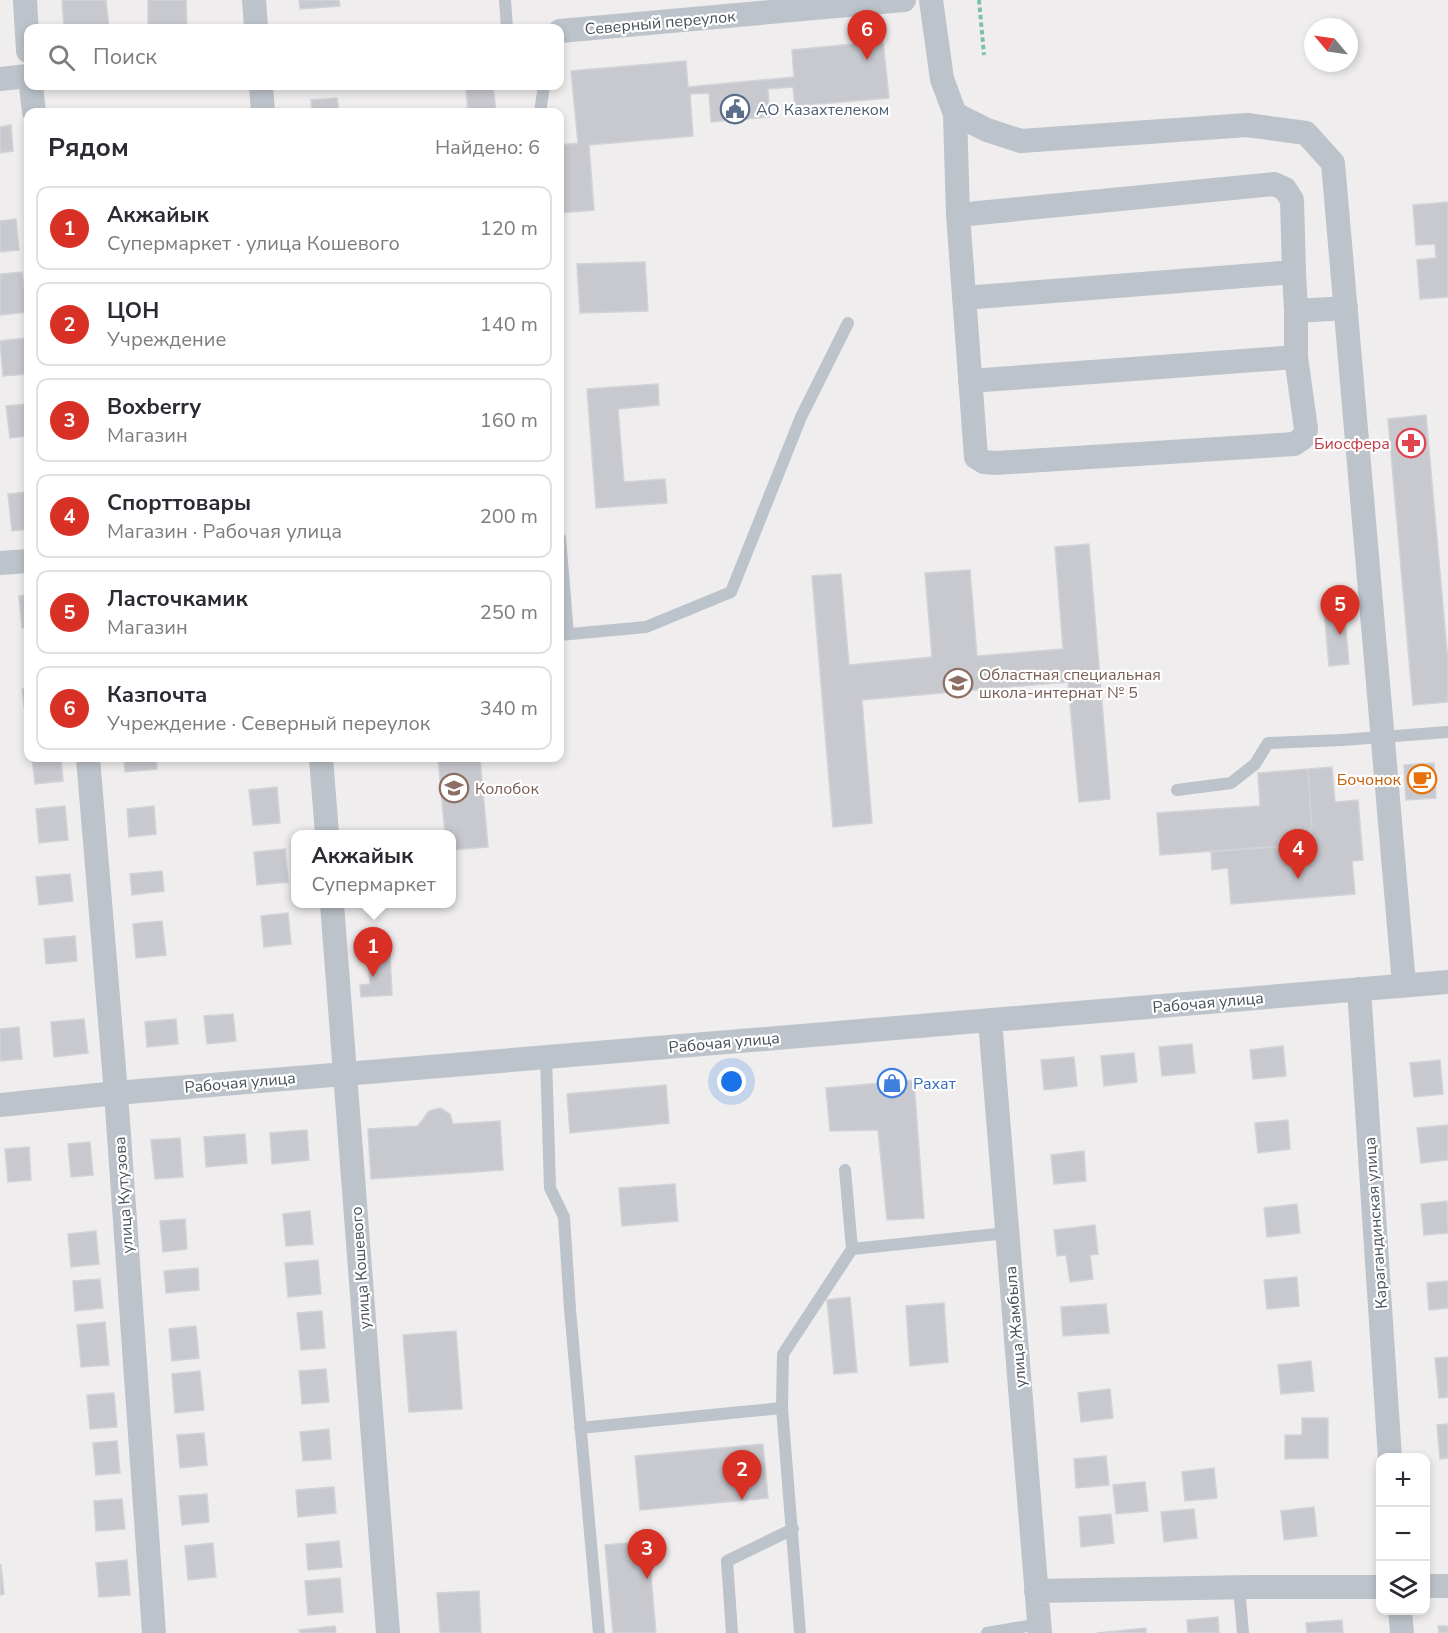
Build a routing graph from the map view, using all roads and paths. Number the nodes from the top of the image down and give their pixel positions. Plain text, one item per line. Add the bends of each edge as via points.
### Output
1 (25, 0) edge
2 (254, 0) edge
3 (505, 0) edge
4 (904, 0) edge
5 (931, 0) edge
6 (979, 0) edge
7 (26, 24) edge
8 (256, 24) edge
9 (507, 24) edge
10 (564, 31) edge
11 (984, 55) dead end
12 (24, 76) edge
13 (0, 79) edge
14 (31, 90) edge
15 (261, 90) edge
16 (543, 90) edge
17 (34, 108) edge
18 (263, 108) edge
19 (540, 108) edge
20 (955, 114) junction
21 (958, 215) junction
22 (1294, 272) junction
23 (964, 298) junction
24 (1346, 308) junction
25 (1296, 311) junction
26 (848, 323) dead end
27 (1296, 357) junction
28 (970, 381) junction
29 (24, 561) edge
30 (0, 563) edge
31 (564, 634) edge
32 (1448, 732) edge
33 (1383, 736) junction
34 (88, 762) edge
35 (321, 762) edge
36 (1177, 790) dead end
37 (327, 830) edge
38 (332, 908) edge
39 (1448, 981) edge
40 (1404, 984) junction
41 (1359, 989) junction
42 (990, 1020) junction
43 (546, 1057) junction
44 (345, 1073) junction
45 (116, 1093) junction
46 (0, 1105) edge
47 (845, 1170) dead end
48 (1007, 1233) junction
49 (852, 1249) junction
50 (782, 1408) junction
51 (580, 1428) junction
52 (1390, 1453) edge
53 (793, 1529) junction
54 (1430, 1586) edge
55 (1448, 1586) edge
56 (1239, 1587) junction
57 (1376, 1587) edge
58 (1036, 1591) junction
59 (1400, 1615) edge
60 (1040, 1628) edge
61 (154, 1633) edge
62 (388, 1633) edge
63 (599, 1633) edge
64 (732, 1633) edge
65 (800, 1633) edge
66 (987, 1633) edge
67 (1243, 1633) edge
68 (1402, 1633) edge

1 - 7 street
2 - 8 street
3 - 9 lane
4 - 10 street, Северный переулок
5 - 20 street via 942,79
6 - 11 path
12 - 13 street
14 - 17 street
15 - 18 street
16 - 19 lane
20 - 21 street
20 - 24 street via 1021,141 1247,125 1306,134 1334,163
21 - 22 street via 1274,184 1285,189 1292,200
21 - 23 street
22 - 23 street
22 - 25 street
23 - 28 street
24 - 25 street
24 - 33 street
25 - 27 street
26 - 31 lane via 801,417 731,592 646,627
27 - 28 street
27 - 28 street via 1306,429 1303,438 1294,444 1282,445 984,462 976,457
29 - 30 street
32 - 33 lane
33 - 36 lane via 1268,744 1255,764 1231,783
33 - 40 street
34 - 45 street, улица Кутузова
35 - 37 street
38 - 44 street, улица Кошевого
39 - 40 street, Рабочая улица
40 - 41 street, Рабочая улица
41 - 42 street, Рабочая улица
41 - 52 street, Карагандинская улица
42 - 43 street, Рабочая улица
42 - 48 street, улица Жамбыла
43 - 44 street, Рабочая улица
43 - 51 lane via 550,1188 564,1217
44 - 45 street, Рабочая улица
44 - 62 street, улица Кошевого
45 - 46 street, Рабочая улица
45 - 61 street, улица Кутузова
47 - 49 lane
48 - 49 lane
48 - 58 street, улица Жамбыла
49 - 50 lane via 783,1354
50 - 51 lane
50 - 53 lane
51 - 63 lane
53 - 64 lane via 727,1562
53 - 65 lane
54 - 55 street
56 - 57 street
56 - 58 street
56 - 67 lane
58 - 60 street, улица Жамбыла
59 - 68 street
60 - 66 lane

